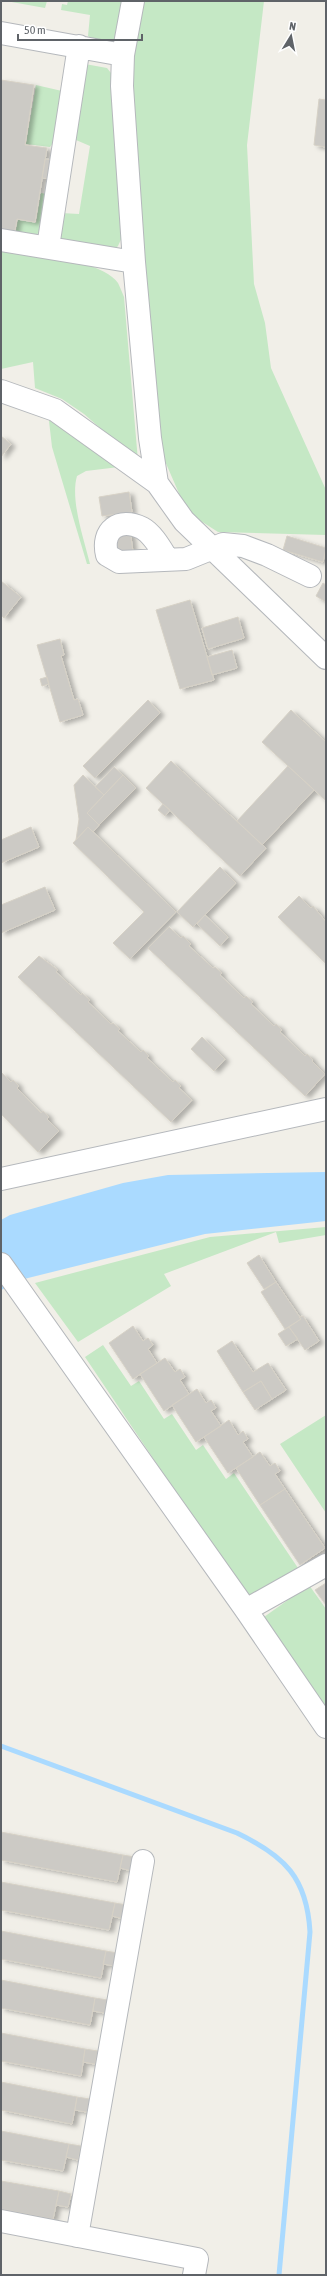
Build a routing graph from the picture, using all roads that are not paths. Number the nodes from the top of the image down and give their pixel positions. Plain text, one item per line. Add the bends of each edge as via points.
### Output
1 (133, 1) edge
2 (1, 33) edge
3 (79, 46) junction
4 (123, 55) junction
5 (1, 240) edge
6 (48, 247) junction
7 (134, 262) junction
8 (1, 390) edge
9 (157, 482) junction
10 (211, 548) junction
11 (168, 560) dead end
12 (310, 576) dead end
13 (326, 658) edge
14 (326, 1109) edge
15 (1, 1178) edge
16 (1, 1264) edge
17 (326, 1565) edge
18 (246, 1610) junction
19 (326, 1727) edge
20 (143, 1861) dead end
21 (1, 2221) edge
22 (77, 2236) junction
23 (194, 2275) edge

1 - 4 street
2 - 3 street
3 - 4 street
3 - 6 street
4 - 7 street via 122,86
5 - 6 street
6 - 7 street
7 - 9 street via 150,438
8 - 9 street via 55,410
9 - 10 street via 184,520
10 - 11 street via 186,559
10 - 12 street via 223,544 243,546 267,554
10 - 13 street
14 - 15 street
16 - 18 street
17 - 18 street
18 - 19 street
20 - 22 street
21 - 22 street
22 - 23 street via 197,2259

